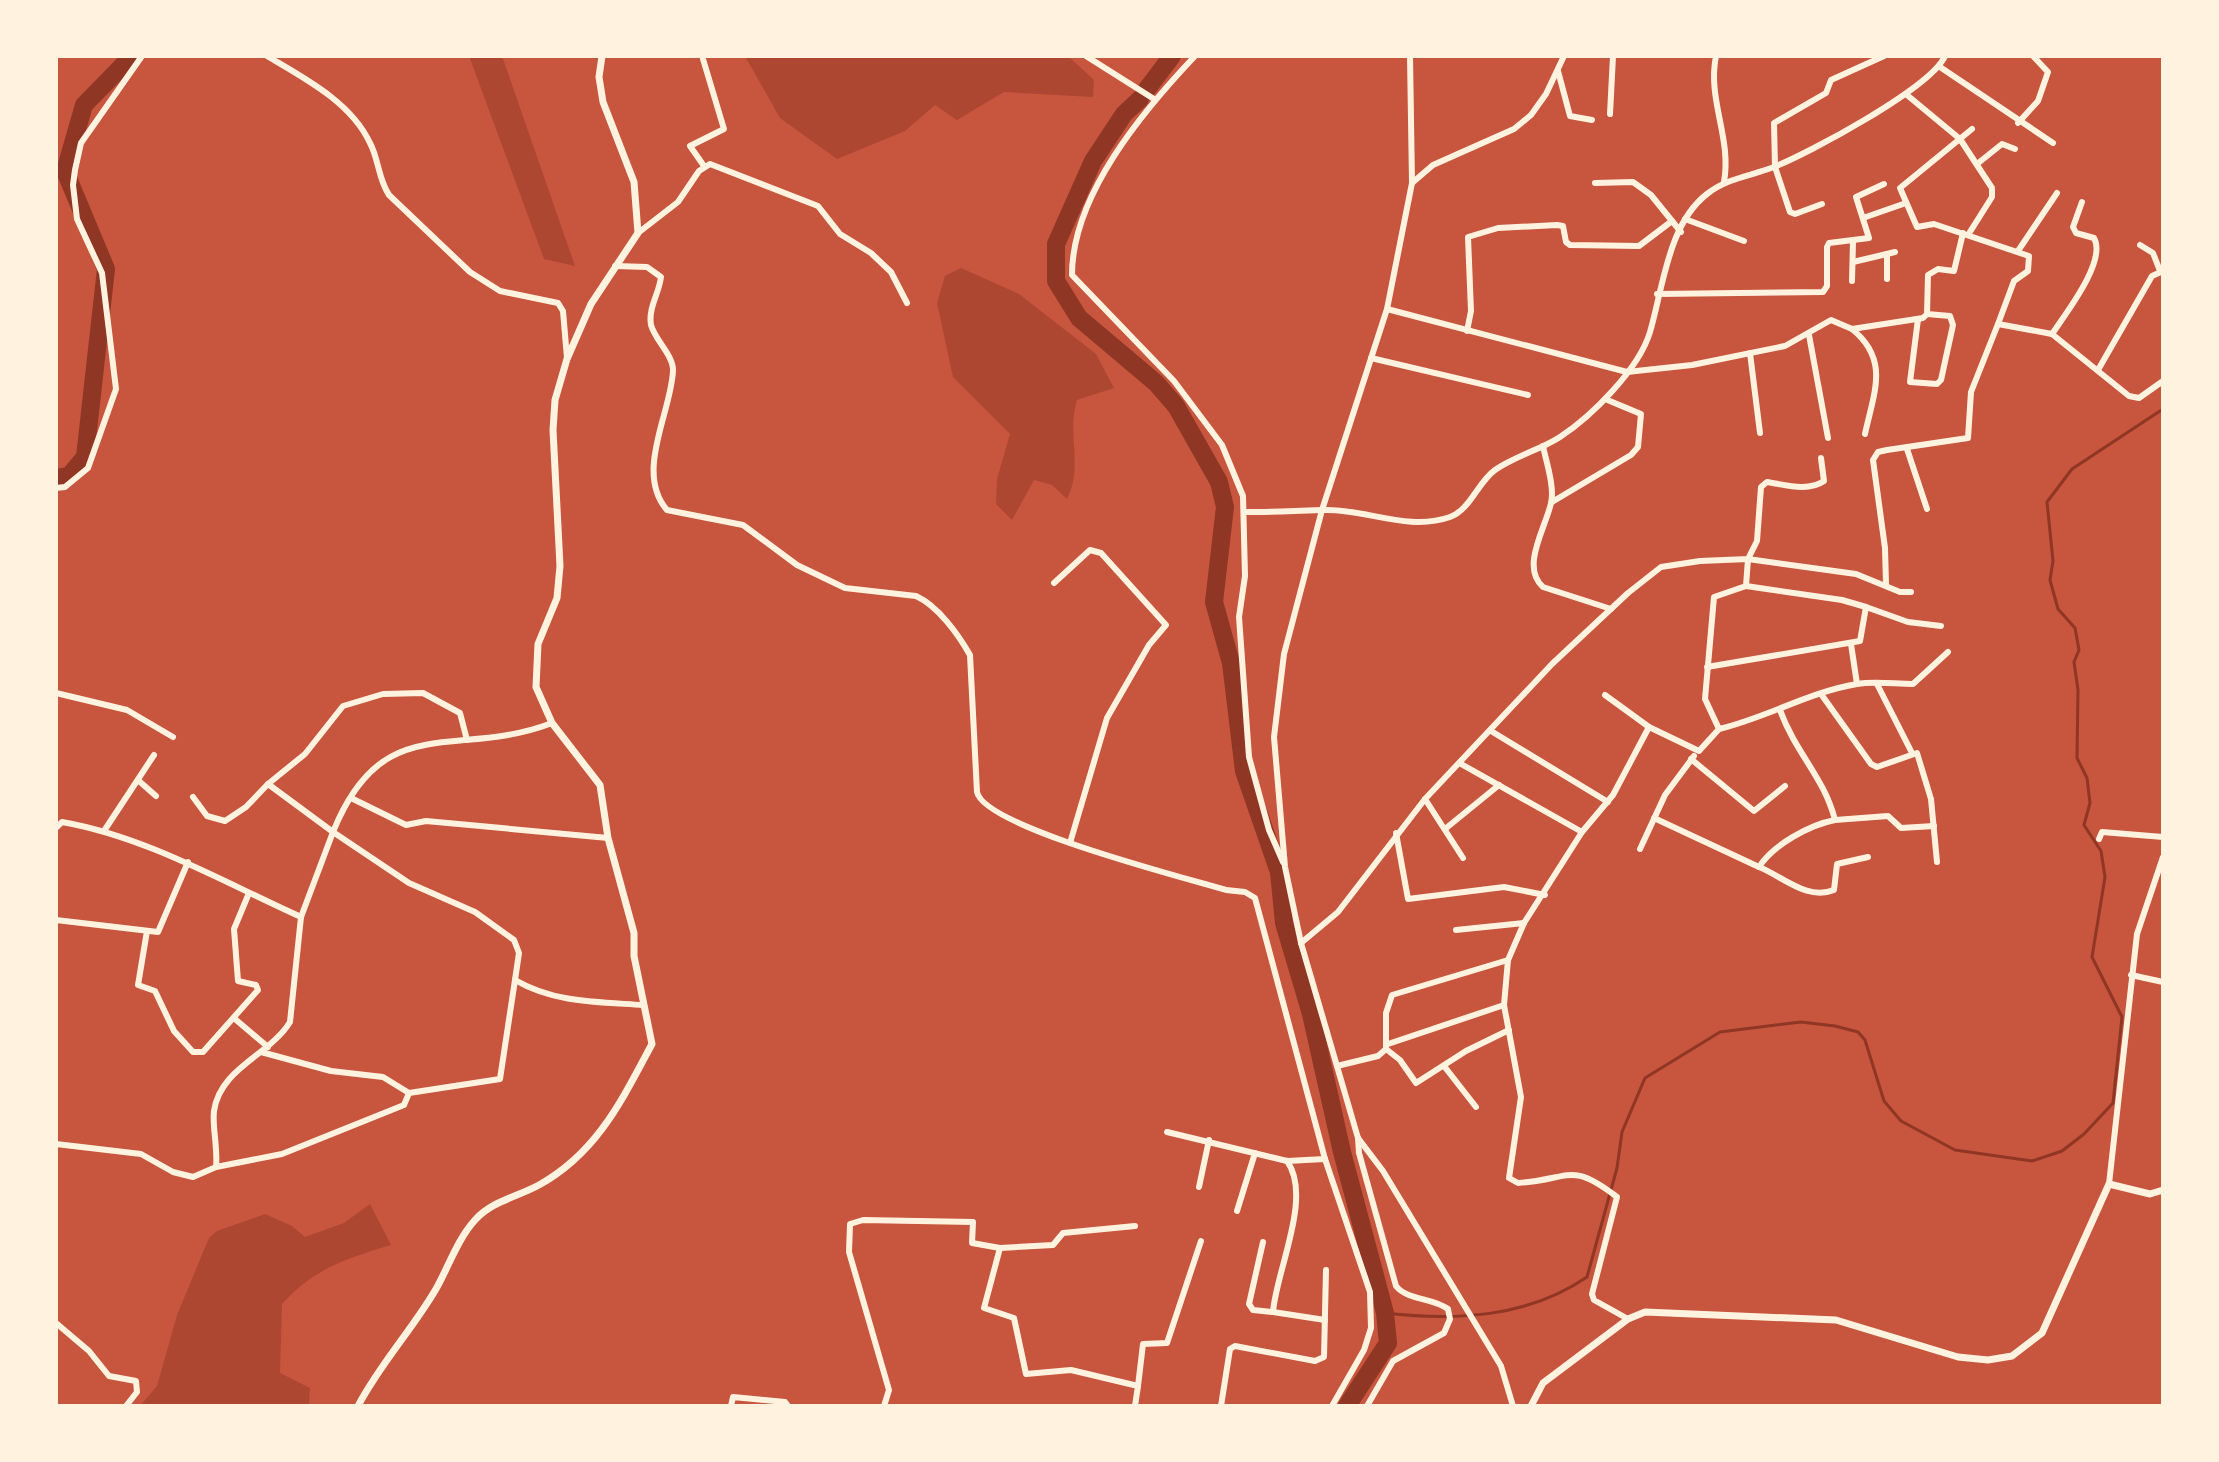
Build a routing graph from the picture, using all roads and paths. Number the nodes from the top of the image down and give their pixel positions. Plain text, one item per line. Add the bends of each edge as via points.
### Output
1 (142, 56) edge
2 (267, 56) edge
3 (602, 56) edge
4 (1086, 56) edge
5 (1195, 56) edge
6 (1410, 56) edge
7 (1564, 56) edge
8 (1613, 56) edge
9 (1716, 56) edge
10 (1884, 56) edge
11 (1945, 56) edge
12 (2033, 56) edge
13 (703, 59) dead end
14 (1940, 67) junction
15 (1558, 71) junction
16 (1907, 95) junction
17 (1154, 99) junction
18 (1610, 114) dead end
19 (1592, 120) dead end
20 (2018, 123) junction
21 (1972, 129) dead end
22 (1960, 139) junction
23 (2053, 143) dead end
24 (2015, 149) dead end
25 (1977, 164) junction
26 (704, 166) junction
27 (1775, 167) junction
28 (1724, 182) junction
29 (1412, 183) junction
30 (1595, 183) dead end
31 (1884, 184) dead end
32 (2057, 193) dead end
33 (2082, 202) dead end
34 (1906, 203) junction
35 (1822, 204) dead end
36 (1863, 218) junction
37 (1685, 219) junction
38 (1672, 221) junction
39 (1681, 232) junction
40 (638, 233) junction
41 (1965, 234) junction
42 (1744, 241) dead end
43 (1853, 241) junction
44 (2140, 245) dead end
45 (2018, 251) junction
46 (1853, 262) junction
47 (615, 266) junction
48 (2161, 271) edge
49 (1887, 279) dead end
50 (1852, 281) dead end
51 (1657, 294) junction
52 (907, 303) dead end
53 (1387, 309) junction
54 (1927, 314) junction
55 (1918, 319) junction
56 (1998, 324) junction
57 (1852, 329) junction
58 (1467, 331) junction
59 (2052, 334) junction
60 (1809, 335) junction
61 (1750, 353) junction
62 (1371, 358) junction
63 (567, 359) junction
64 (2098, 370) junction
65 (1627, 372) junction
66 (2163, 381) edge
67 (1528, 395) dead end
68 (1605, 399) junction
69 (1760, 433) dead end
70 (1865, 434) dead end
71 (1828, 438) dead end
72 (1543, 446) junction
73 (1907, 449) junction
74 (1821, 458) dead end
75 (56, 488) edge
76 (1552, 502) junction
77 (1927, 509) dead end
78 (1322, 510) junction
79 (1244, 512) junction
80 (1748, 559) junction
81 (1054, 583) dead end
82 (1886, 584) junction
83 (1746, 586) junction
84 (1911, 592) dead end
85 (1866, 607) junction
86 (1611, 609) junction
87 (1941, 626) dead end
88 (1851, 644) junction
89 (1948, 652) dead end
90 (1707, 667) junction
91 (1857, 684) junction
92 (1877, 684) junction
93 (56, 693) edge
94 (1821, 694) junction
95 (1605, 695) dead end
96 (1780, 710) junction
97 (552, 723) junction
98 (1649, 727) junction
99 (1719, 729) junction
100 (1491, 731) junction
101 (173, 737) dead end
102 (467, 740) junction
103 (1699, 751) junction
104 (1912, 753) junction
105 (154, 755) dead end
106 (1691, 759) junction
107 (1461, 764) junction
108 (139, 781) junction
109 (268, 784) junction
110 (1499, 785) junction
111 (1785, 786) dead end
112 (156, 796) dead end
113 (193, 797) dead end
114 (351, 798) junction
115 (1425, 799) junction
116 (1608, 802) junction
117 (1654, 818) junction
118 (1835, 820) junction
119 (1934, 826) junction
120 (56, 828) edge
121 (1445, 829) junction
122 (104, 831) junction
123 (333, 832) junction
124 (1582, 832) junction
125 (1396, 833) junction
126 (2163, 837) edge
127 (608, 838) junction
128 (2099, 839) dead end
129 (1070, 843) junction
130 (1640, 849) dead end
131 (1868, 857) dead end
132 (2163, 857) edge
133 (1463, 858) dead end
134 (188, 862) junction
135 (1937, 862) dead end
136 (1285, 867) junction
137 (1759, 867) junction
138 (249, 893) junction
139 (1545, 895) junction
140 (301, 917) junction
141 (56, 920) edge
142 (1524, 923) junction
143 (1456, 930) dead end
144 (147, 931) junction
145 (1301, 943) junction
146 (1508, 960) junction
147 (2131, 975) junction
148 (515, 980) junction
149 (2163, 982) edge
150 (643, 1005) junction
151 (1504, 1005) junction
152 (235, 1019) junction
153 (1509, 1030) junction
154 (268, 1047) junction
155 (1387, 1047) junction
156 (261, 1052) junction
157 (1337, 1066) junction
158 (1444, 1066) junction
159 (409, 1093) junction
160 (1476, 1107) dead end
161 (1167, 1132) dead end
162 (1358, 1138) junction
163 (1209, 1140) junction
164 (56, 1144) edge
165 (1255, 1153) junction
166 (1325, 1159) junction
167 (1287, 1161) junction
168 (216, 1167) junction
169 (2109, 1184) junction
170 (1199, 1187) dead end
171 (2163, 1190) edge
172 (1237, 1211) dead end
173 (1135, 1226) dead end
174 (1201, 1241) dead end
175 (1263, 1242) dead end
176 (1000, 1248) junction
177 (1326, 1270) dead end
178 (1273, 1312) junction
179 (1628, 1319) junction
180 (1325, 1320) junction
181 (56, 1323) edge
182 (1138, 1386) junction
183 (126, 1406) edge
184 (358, 1406) edge
185 (731, 1406) edge
186 (788, 1406) edge
187 (884, 1406) edge
188 (1135, 1406) edge
189 (1221, 1406) edge
190 (1332, 1406) edge
191 (1367, 1406) edge
192 (1513, 1406) edge
193 (1531, 1406) edge

1 - 75 street via 81,143 75,170 77,219 102,273 116,389 88,468
2 - 63 street via 348,112 371,144 389,195 470,272 500,291 558,303
3 - 40 street via 603,102 634,182
4 - 17 street
5 - 17 street
6 - 29 street
7 - 15 street
8 - 18 street
9 - 28 street via 1713,99 1726,148
10 - 27 street via 1831,80 1826,93 1780,117 1772,129
11 - 14 street
12 - 20 street via 2048,72 2038,101
13 - 26 street via 724,129 690,146
14 - 16 street
14 - 20 street
15 - 19 street via 1570,116
15 - 29 street via 1531,115 1514,129 1433,165
16 - 22 street
16 - 27 street
17 - 79 street via 1093,192 1072,247 1072,275 1174,381 1222,445 1243,496
20 - 23 street
21 - 22 street
22 - 25 street
22 - 34 street via 1903,184
24 - 25 street via 2002,144
25 - 41 street via 1993,193
26 - 40 street via 678,202
26 - 52 street via 818,206 840,234 891,272
27 - 28 street
27 - 35 street via 1790,212
28 - 37 street
29 - 53 street
30 - 38 street via 1633,182
31 - 36 street via 1856,197
32 - 45 street
33 - 59 street via 2073,227 2094,238 2097,260
34 - 36 street
34 - 41 street via 1917,227 1934,224
36 - 43 street via 1869,238
37 - 39 street
37 - 42 street
38 - 39 street
38 - 58 street via 1639,246 1570,245 1563,226 1557,225 1498,228 1468,237
39 - 51 street
40 - 47 street
41 - 45 street
41 - 54 street via 1954,271 1938,269 1928,275
43 - 46 street
43 - 51 street via 1829,243 1823,292
44 - 48 street via 2153,253
45 - 56 street via 2031,263 2014,281
46 - 49 street via 1891,253
46 - 50 street
47 - 63 street
47 - 129 street via 647,267 661,277 650,313 673,370 657,443 656,480 667,510 743,525 797,565 845,588 926,600 970,655 979,799 1042,834
48 - 64 street via 2145,287
51 - 65 street via 1650,334
53 - 58 street
53 - 62 street
54 - 55 street
54 - 55 street via 1950,316 1953,325 1937,384 1910,382
55 - 57 street
56 - 59 street
56 - 73 street via 1971,392 1968,438
57 - 60 street via 1823,321
57 - 70 street via 1868,343 1877,374
58 - 65 street
59 - 64 street
60 - 61 street
60 - 71 street
61 - 65 street
61 - 69 street
62 - 67 street
62 - 78 street
63 - 97 street via 553,430 557,598 538,644 536,687
64 - 66 street via 2139,398
65 - 68 street
68 - 72 street
68 - 76 street via 1641,414 1638,447
72 - 76 street
72 - 78 street via 1495,469 1449,518 1382,519
73 - 77 street
73 - 82 street via 1878,452 1873,460
74 - 80 street via 1821,484 1767,482 1761,487 1757,541
76 - 86 street via 1539,534 1536,581
78 - 79 street
78 - 136 street via 1284,654 1274,737
79 - 136 street via 1245,576 1239,617 1249,757
80 - 82 street via 1856,574
80 - 83 street
80 - 86 street via 1661,567
81 - 129 street via 1090,550 1101,553 1166,625 1107,718
82 - 84 street
83 - 85 street
83 - 90 street via 1714,597
85 - 87 street via 1908,622
85 - 88 street via 1860,641
86 - 100 street
88 - 90 street
88 - 91 street
89 - 92 street via 1913,684
90 - 99 street via 1705,699
91 - 92 street
91 - 94 street
92 - 104 street
93 - 101 street via 127,710
94 - 96 street
94 - 104 street via 1871,764 1877,767
95 - 98 street
96 - 99 street
96 - 118 street via 1802,759 1828,791
97 - 102 street via 525,734
97 - 127 street via 600,785
98 - 103 street
98 - 116 street
99 - 103 street
100 - 107 street
100 - 116 street
102 - 109 street via 460,713 423,693 383,694 343,706 305,754
102 - 114 street via 407,747 389,755
103 - 106 street
104 - 119 street via 1917,753 1925,771
105 - 108 street
106 - 111 street via 1754,811
106 - 117 street
107 - 110 street
107 - 115 street
108 - 112 street
108 - 122 street
109 - 113 street via 225,821 207,816
109 - 123 street
110 - 121 street
110 - 124 street
114 - 123 street
114 - 127 street via 406,825 426,821
115 - 121 street
115 - 125 street
116 - 124 street
117 - 130 street
117 - 137 street
118 - 119 street via 1888,816 1901,828
118 - 137 street via 1775,849
119 - 135 street
120 - 122 street via 65,822
121 - 133 street
122 - 134 street
123 - 140 street
123 - 148 street via 409,883 475,912 514,940 519,953
124 - 139 street
125 - 139 street via 1408,899 1504,887
125 - 145 street via 1338,912
126 - 128 street via 2102,832
127 - 150 street via 634,933
129 - 166 street via 1255,898
131 - 137 street via 1837,864 1834,890 1827,893 1803,890
132 - 147 street via 2137,934
134 - 138 street
134 - 144 street via 158,932
136 - 145 street
138 - 140 street
138 - 152 street via 234,929 238,981 258,990
139 - 142 street
140 - 154 street via 290,1022
141 - 144 street
142 - 143 street
142 - 146 street
144 - 152 street via 138,985 155,991 182,1042 193,1052 203,1052
145 - 157 street
146 - 151 street
146 - 155 street via 1392,995 1386,1013
147 - 149 street
147 - 169 street
148 - 150 street via 533,991 572,1001
148 - 159 street via 500,1079
150 - 184 street via 652,1044 607,1127 540,1184 492,1205 475,1220
151 - 153 street
151 - 155 street
152 - 154 street
153 - 158 street
153 - 179 street via 1521,1097 1509,1178 1518,1183 1577,1173 1617,1197 1592,1294
154 - 156 street
155 - 157 street via 1378,1056
155 - 158 street via 1416,1083
156 - 159 street via 331,1071 383,1077
156 - 168 street via 232,1075 214,1112
157 - 162 street
158 - 160 street
159 - 168 street via 404,1105 282,1154
161 - 163 street
162 - 191 street via 1396,1286 1402,1293 1441,1304 1450,1319 1444,1333 1393,1361
162 - 192 street via 1501,1366
163 - 165 street
163 - 170 street
164 - 168 street via 141,1154 193,1177
165 - 167 street
165 - 172 street
166 - 167 street
166 - 190 street via 1370,1292 1372,1313 1364,1350
167 - 178 street via 1296,1179 1292,1227
169 - 171 street via 2150,1194
169 - 179 street via 2042,1333 2012,1356 1958,1357 1836,1320 1645,1312
173 - 176 street via 1071,1231 1053,1245
174 - 182 street via 1167,1343 1143,1344
175 - 178 street via 1249,1304 1253,1310
176 - 182 street via 984,1308 1014,1318 1026,1374 1071,1370
176 - 187 street via 972,1243 973,1222 850,1224 849,1252 889,1390
177 - 180 street
178 - 180 street
179 - 193 street via 1543,1383
180 - 189 street via 1322,1360 1230,1349
181 - 183 street via 109,1376 136,1381 137,1392
182 - 188 street
185 - 186 street via 733,1397

